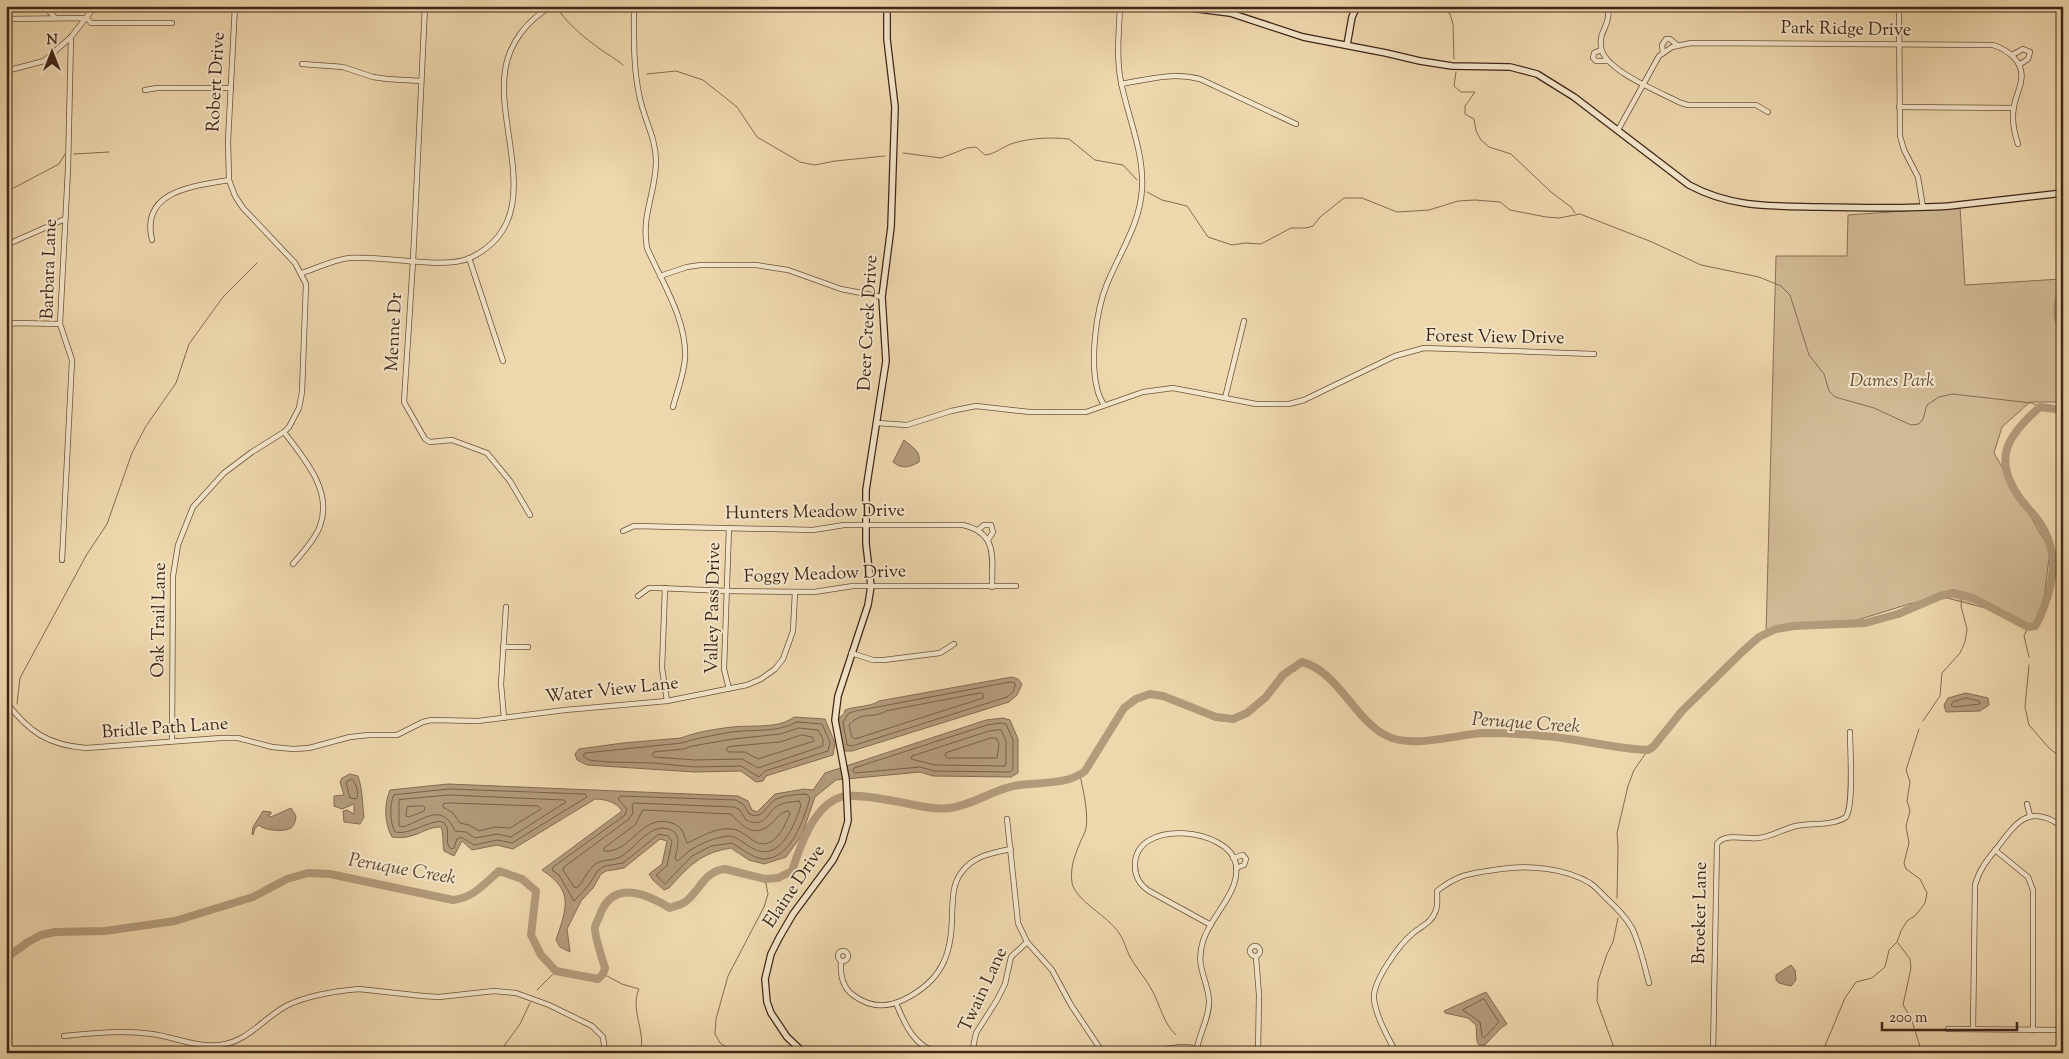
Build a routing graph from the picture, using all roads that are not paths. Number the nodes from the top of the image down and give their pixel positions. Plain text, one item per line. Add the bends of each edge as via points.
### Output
1 (48, 6) edge
2 (95, 6) edge
3 (235, 6) edge
4 (425, 6) edge
5 (552, 6) edge
6 (634, 6) edge
7 (888, 6) edge
8 (1120, 6) edge
9 (1174, 6) edge
10 (1357, 6) edge
11 (1608, 6) edge
12 (1899, 6) edge
13 (55, 18) junction
14 (87, 18) junction
15 (6, 19) edge
16 (172, 23) dead end
17 (71, 37) junction
18 (1347, 45) junction
19 (1677, 45) junction
20 (1899, 45) junction
21 (1601, 50) junction
22 (1663, 53) junction
23 (2012, 55) junction
24 (1608, 61) junction
25 (302, 64) dead end
26 (2019, 65) junction
27 (6, 70) edge
28 (421, 80) junction
29 (1121, 84) junction
30 (1644, 84) junction
31 (231, 88) junction
32 (145, 90) dead end
33 (1899, 107) junction
34 (2013, 108) junction
35 (1768, 112) dead end
36 (1296, 124) dead end
37 (1618, 130) junction
38 (2018, 144) dead end
39 (227, 158) joint
40 (229, 180) junction
41 (2063, 193) edge
42 (1923, 207) junction
43 (65, 219) junction
44 (152, 240) dead end
45 (6, 245) edge
46 (469, 258) junction
47 (413, 261) junction
48 (302, 274) junction
49 (660, 276) junction
50 (882, 296) junction
51 (1244, 321) dead end
52 (60, 324) junction
53 (6, 325) edge
54 (1594, 354) dead end
55 (503, 361) dead end
56 (1225, 398) junction
57 (1104, 406) junction
58 (673, 407) dead end
59 (876, 423) junction
60 (284, 432) junction
61 (530, 515) dead end
62 (866, 525) junction
63 (729, 528) junction
64 (978, 530) junction
65 (623, 531) dead end
66 (988, 540) junction
67 (62, 560) dead end
68 (293, 564) dead end
69 (871, 586) junction
70 (1016, 586) dead end
71 (992, 587) junction
72 (665, 588) junction
73 (727, 591) junction
74 (795, 592) junction
75 (638, 596) dead end
76 (506, 607) dead end
77 (954, 644) dead end
78 (503, 646) junction
79 (528, 647) dead end
80 (851, 653) junction
81 (729, 689) junction
82 (838, 696) joint
83 (667, 701) junction
84 (6, 702) edge
85 (504, 718) junction
86 (1850, 732) dead end
87 (369, 735) joint
88 (172, 741) junction
89 (2027, 804) dead end
90 (2030, 816) junction
91 (1007, 819) dead end
92 (2063, 827) edge
93 (1011, 849) junction
94 (1995, 850) junction
95 (1233, 858) junction
96 (1236, 868) junction
97 (1211, 925) junction
98 (1026, 942) junction
99 (1256, 957) dead end
100 (841, 961) dead end
101 (1649, 983) dead end
102 (896, 1003) junction
103 (1948, 1029) dead end
104 (1973, 1029) junction
105 (2032, 1030) junction
106 (2063, 1030) edge
107 (64, 1036) dead end
108 (1197, 1048) junction
109 (686, 1051) dead end
110 (605, 1052) edge
111 (804, 1053) edge
112 (938, 1053) edge
113 (972, 1053) edge
114 (1103, 1053) edge
115 (1156, 1053) edge
116 (1212, 1053) edge
117 (1258, 1053) edge
118 (1396, 1053) edge
119 (1713, 1053) edge

1 - 13 street
2 - 14 street
3 - 31 street, Robert Drive
4 - 28 street, Menne Dr
5 - 46 street via 532,20 509,55 505,73 513,201 497,237
6 - 49 street via 637,84 655,144 656,162 647,210 646,238 647,248
7 - 50 street, Deer Creek Drive via 887,39 896,107 891,227
8 - 29 street via 1118,64
9 - 18 street via 1230,13 1303,37
10 - 18 street
11 - 21 street
12 - 20 street
13 - 14 street
13 - 15 street
14 - 16 street via 91,23
14 - 17 street
17 - 27 street via 44,62
17 - 43 street, Barbara Lane
18 - 37 street via 1436,64 1524,69 1561,87
19 - 20 street, Park Ridge Drive
19 - 22 street, Park Ridge Drive
19 - 22 street, Park Ridge Drive via 1666,39 1662,45
20 - 23 street, Park Ridge Drive via 1993,45
20 - 33 street
21 - 24 street
21 - 24 street via 1594,53 1593,58
22 - 30 street, Park Ridge Drive
23 - 26 street
23 - 26 street, Park Ridge Drive via 2023,49 2030,52 2028,59
24 - 30 street
25 - 28 street via 343,67 387,79
26 - 34 street, Park Ridge Drive via 2022,78
28 - 47 street, Menne Dr
29 - 36 street via 1188,76
29 - 57 street via 1139,147 1142,190 1130,238 1106,285 1095,330 1095,372
30 - 35 street via 1688,105 1756,105
30 - 37 street, Park Ridge Drive
31 - 32 street
31 - 39 street, Robert Drive
33 - 34 street
33 - 42 street via 1901,143 1918,177
34 - 38 street, Park Ridge Drive via 2012,127
37 - 42 street via 1688,185 1720,199 1760,205
39 - 40 street, Oak Trail Lane
40 - 44 street via 174,192 152,217
40 - 48 street, Oak Trail Lane via 243,208 278,243
41 - 42 street
43 - 45 street
43 - 52 street, Barbara Lane
46 - 47 street via 446,262
46 - 55 street
47 - 48 street via 348,258
47 - 61 street, Menne Dr via 406,408 430,442 452,440 487,453 510,481
48 - 60 street, Oak Trail Lane via 307,296 302,392 293,421
49 - 50 street via 701,265 756,265 788,270 841,289
49 - 58 street via 675,310 684,343 685,359
50 - 59 street, Deer Creek Drive via 886,361
51 - 56 street
52 - 53 street
52 - 67 street, Barbara Lane via 72,360
54 - 56 street, Forest View Drive via 1424,348 1395,356 1304,400 1274,405
56 - 57 street, Forest View Drive via 1189,390 1156,389
57 - 59 street, Forest View Drive via 1086,412 1064,413 970,407 907,425
59 - 62 street, Deer Creek Drive via 866,490
60 - 68 street via 318,481 324,502 320,527
60 - 88 street, Oak Trail Lane via 224,473 193,507 178,545 173,584
62 - 63 street, Hunters Meadow Drive via 844,524 813,530
62 - 64 street, Hunters Meadow Drive via 963,525
62 - 69 street, Deer Creek Drive
63 - 65 street, Hunters Meadow Drive via 634,526
63 - 73 street, Valley Pass Drive
64 - 66 street
64 - 66 street, Hunters Meadow Drive via 984,525 991,525 993,532
66 - 71 street, Hunters Meadow Drive via 992,549
69 - 71 street, Foggy Meadow Drive
69 - 74 street, Foggy Meadow Drive
69 - 80 street, Deer Creek Drive via 868,605
70 - 71 street, Foggy Meadow Drive
72 - 73 street, Foggy Meadow Drive
72 - 75 street, Foggy Meadow Drive via 650,588
72 - 83 street via 662,668
73 - 74 street, Foggy Meadow Drive
73 - 81 street, Valley Pass Drive via 724,669
74 - 81 street, Water View Lane via 793,631 783,658 761,679
76 - 78 street
77 - 80 street via 940,653 884,660
78 - 79 street
78 - 85 street via 501,694
80 - 82 street, Deer Creek Drive
81 - 83 street, Water View Lane
82 - 111 street, Elaine Drive via 835,720 846,779 848,821 842,842 822,878 793,914 779,938 765,979 771,1013 787,1037
83 - 85 street, Water View Lane
84 - 88 street, Bridle Path Lane via 28,728 44,738 68,746 86,748
85 - 87 street, Water View Lane via 431,720 397,736
86 - 119 street, Broeker Lane via 1849,809 1846,817 1796,826 1758,838 1722,839 1717,844
87 - 88 street, Bridle Path Lane via 293,749 238,738
89 - 90 street
90 - 92 street via 2046,817
90 - 94 street via 2017,822
91 - 93 street
93 - 98 street via 1018,923
93 - 102 street via 980,856 961,872 954,892 949,948 944,966 928,984
94 - 104 street via 1979,872 1975,885
94 - 105 street via 2028,877 2033,890
95 - 96 street
95 - 96 street via 1243,855 1246,859 1244,865
95 - 97 street via 1224,846 1189,834 1154,837 1142,845 1136,857 1136,875 1143,887
96 - 97 street via 1234,884
97 - 108 street via 1200,950 1208,1005
98 - 113 street, Twain Lane via 1012,957 1005,984 976,1033
98 - 114 street via 1052,970
99 - 117 street
100 - 102 street via 844,984 851,993 871,1004
101 - 118 street via 1631,926 1590,884 1568,874 1527,867 1469,873 1453,879 1437,891 1437,909 1432,918 1404,942 1378,982 1374,1000
102 - 112 street via 917,1041
103 - 104 street
104 - 105 street
105 - 106 street
107 - 110 street via 122,1032 219,1046 244,1037 289,1005 347,990 439,997 494,990 525,995 592,1026 603,1037
108 - 115 street via 1174,1047
108 - 116 street
109 - 110 street

